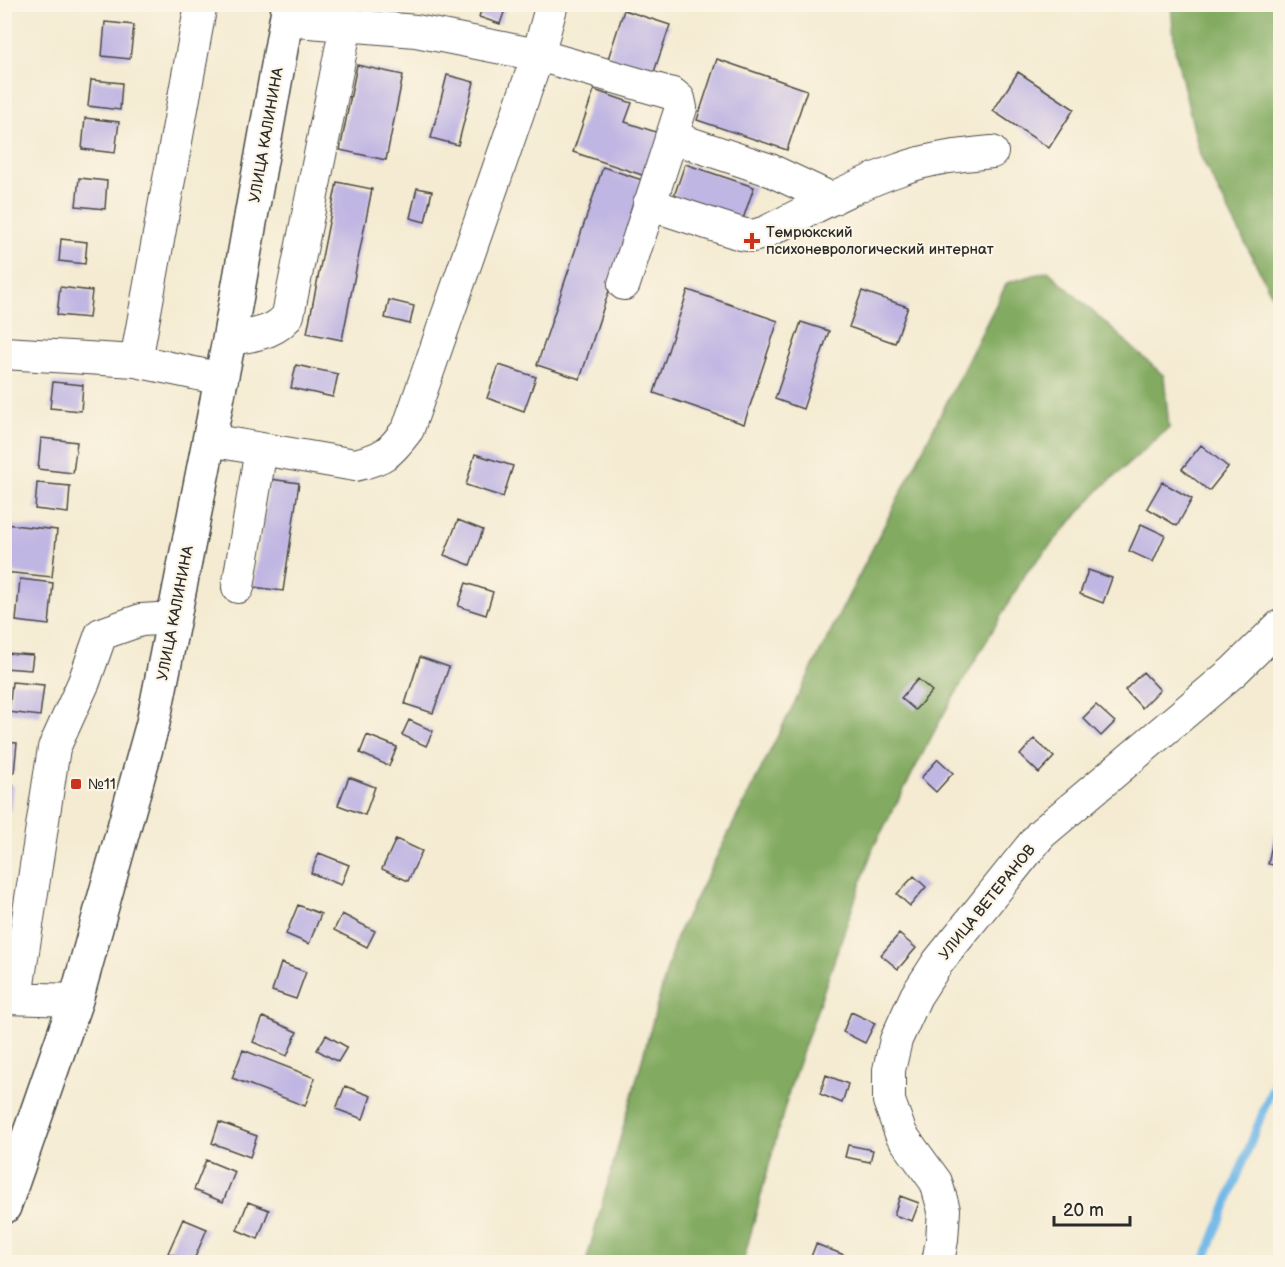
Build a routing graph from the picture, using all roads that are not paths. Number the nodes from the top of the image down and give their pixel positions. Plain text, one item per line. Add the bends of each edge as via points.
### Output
1 (201, 4) edge
2 (552, 4) edge
3 (288, 12) edge
4 (365, 19) edge
5 (537, 55) junction
6 (671, 136) junction
7 (992, 152) dead end
8 (832, 199) junction
9 (650, 204) junction
10 (624, 284) dead end
11 (229, 340) junction
12 (4, 353) edge
13 (136, 361) junction
14 (222, 379) junction
15 (210, 440) junction
16 (261, 449) junction
17 (238, 587) dead end
18 (174, 618) junction
19 (1281, 626) edge
20 (10, 997) edge
21 (75, 1000) junction
22 (4, 1207) edge
23 (938, 1263) edge

1 - 13 street
2 - 5 street
3 - 4 street
3 - 11 main road, УЛИЦА КАЛИНИНА
4 - 5 street
4 - 11 street via 288,315 273,330
5 - 6 street via 673,94 681,108
5 - 16 street via 408,429 390,452 355,465
6 - 8 street via 770,170
6 - 9 street
7 - 8 street via 954,155 902,168
8 - 9 street via 753,236
9 - 10 street
11 - 14 main road, УЛИЦА КАЛИНИНА
12 - 13 street
13 - 14 street
14 - 15 main road, УЛИЦА КАЛИНИНА
15 - 16 street
15 - 18 main road, УЛИЦА КАЛИНИНА
16 - 17 street
18 - 20 street via 141,620 101,634 54,748
18 - 21 main road, УЛИЦА КАЛИНИНА via 153,723
19 - 23 street, УЛИЦА ВЕТЕРАНОВ via 1234,671 1041,834 938,962 916,996 896,1040 889,1070 889,1101 901,1134 936,1182 944,1210
20 - 21 street
21 - 22 main road, УЛИЦА КАЛИНИНА

